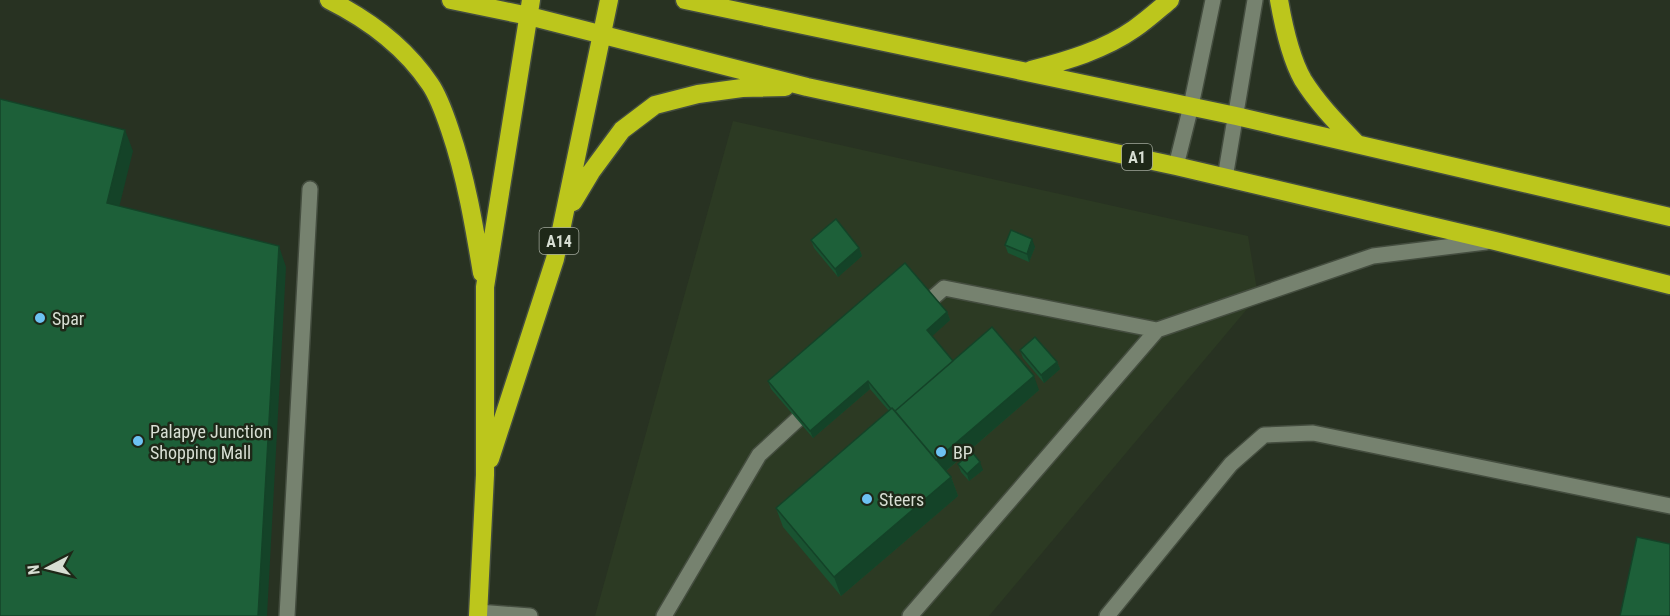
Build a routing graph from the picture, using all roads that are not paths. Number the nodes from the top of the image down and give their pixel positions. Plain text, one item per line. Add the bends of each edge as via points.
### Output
1 (329, 0) edge
2 (451, 0) edge
3 (609, 0) edge
4 (685, 0) edge
5 (1170, 0) edge
6 (1213, 0) edge
7 (1255, 0) edge
8 (1279, 0) edge
9 (530, 8) edge
10 (603, 34) junction
11 (1026, 71) junction
12 (807, 87) junction
13 (1191, 106) junction
14 (1236, 116) junction
15 (1357, 144) junction
16 (1176, 166) junction
17 (1226, 178) junction
18 (310, 189) dead end
19 (565, 216) junction
20 (1670, 217) edge
21 (1495, 241) junction
22 (1670, 285) edge
23 (485, 286) junction
24 (909, 319) edge
25 (1157, 330) junction
26 (820, 399) edge
27 (485, 475) junction
28 (1670, 506) edge
29 (478, 614) edge
30 (287, 616) edge
31 (530, 616) edge
32 (664, 616) edge
33 (910, 616) edge
34 (1107, 616) edge

1 - 23 highway via 375,27 413,62 432,86 459,155
2 - 9 highway, A1
3 - 10 highway, A14
4 - 11 highway
5 - 11 highway via 1116,40
6 - 13 street
7 - 14 street
8 - 15 highway via 1283,25 1302,78 1327,113
9 - 10 highway, A1
9 - 23 highway, A14
10 - 12 highway, A1
10 - 19 highway, A14
11 - 13 highway
12 - 16 highway, A1
12 - 19 highway via 742,88 655,105 622,129
13 - 14 highway
13 - 16 street
14 - 15 highway
14 - 17 street
15 - 20 highway
16 - 17 highway, A1
17 - 21 highway, A1
18 - 30 street
19 - 27 highway, A14 via 555,259
21 - 22 highway, A1
21 - 25 street via 1373,256
23 - 27 highway, A14
24 - 25 street via 944,288
25 - 33 street
26 - 32 street via 759,454
27 - 29 highway, A14
28 - 34 street via 1313,433 1264,435 1231,464
29 - 31 street

